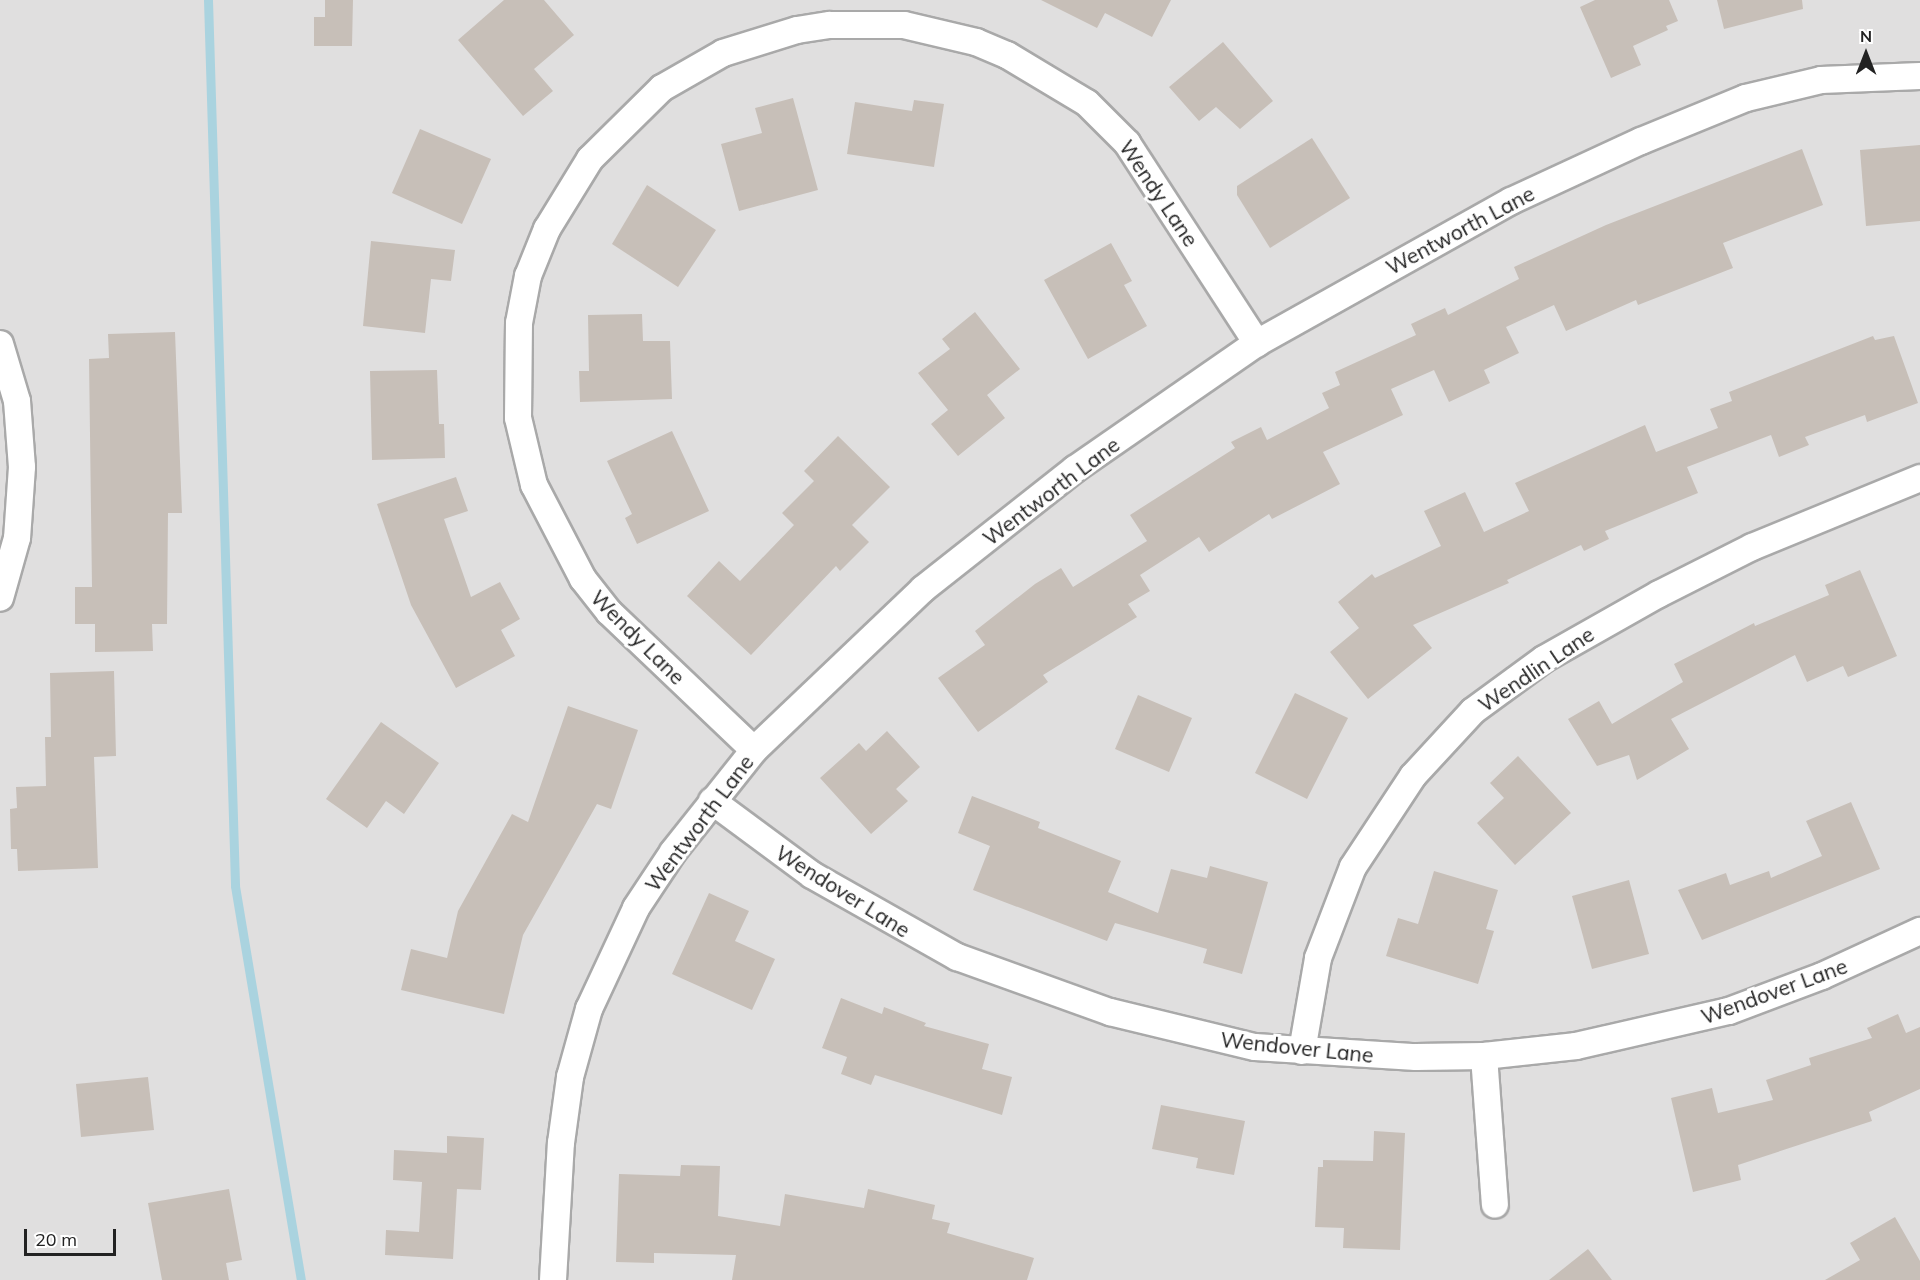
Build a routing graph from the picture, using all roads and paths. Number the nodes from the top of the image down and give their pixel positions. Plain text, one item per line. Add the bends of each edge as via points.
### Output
1 (1920, 76) edge
2 (1257, 343) junction
3 (0, 344) edge
4 (1920, 478) edge
5 (0, 598) edge
6 (754, 750) junction
7 (712, 801) junction
8 (1920, 931) edge
9 (1302, 1051) junction
10 (1484, 1056) junction
11 (1496, 1205) dead end
12 (553, 1280) edge

1 - 2 street, Wentworth Lane via 1821,80 1710,111 1511,201
2 - 6 street, Wentworth Lane via 1075,469 923,590
2 - 6 street, Wendy Lane via 1127,143 1087,103 1007,55 976,42 904,25 830,25 788,32 723,53 662,88 590,159 547,229 528,276 519,323 518,418 534,485 583,579 609,612
3 - 5 street via 17,401 22,467 17,538
4 - 9 street, Wendlin Lane via 1762,543 1659,594 1544,659 1473,711 1401,792 1353,867 1318,958
6 - 7 street, Wentworth Lane
7 - 9 street, Wendover Lane via 812,875 957,957 1058,995 1159,1026 1255,1047
7 - 12 street, Wentworth Lane via 636,908 590,1009 567,1099
8 - 10 street, Wendover Lane via 1822,976 1729,1011 1575,1046
9 - 10 street, Wendover Lane
10 - 11 street

